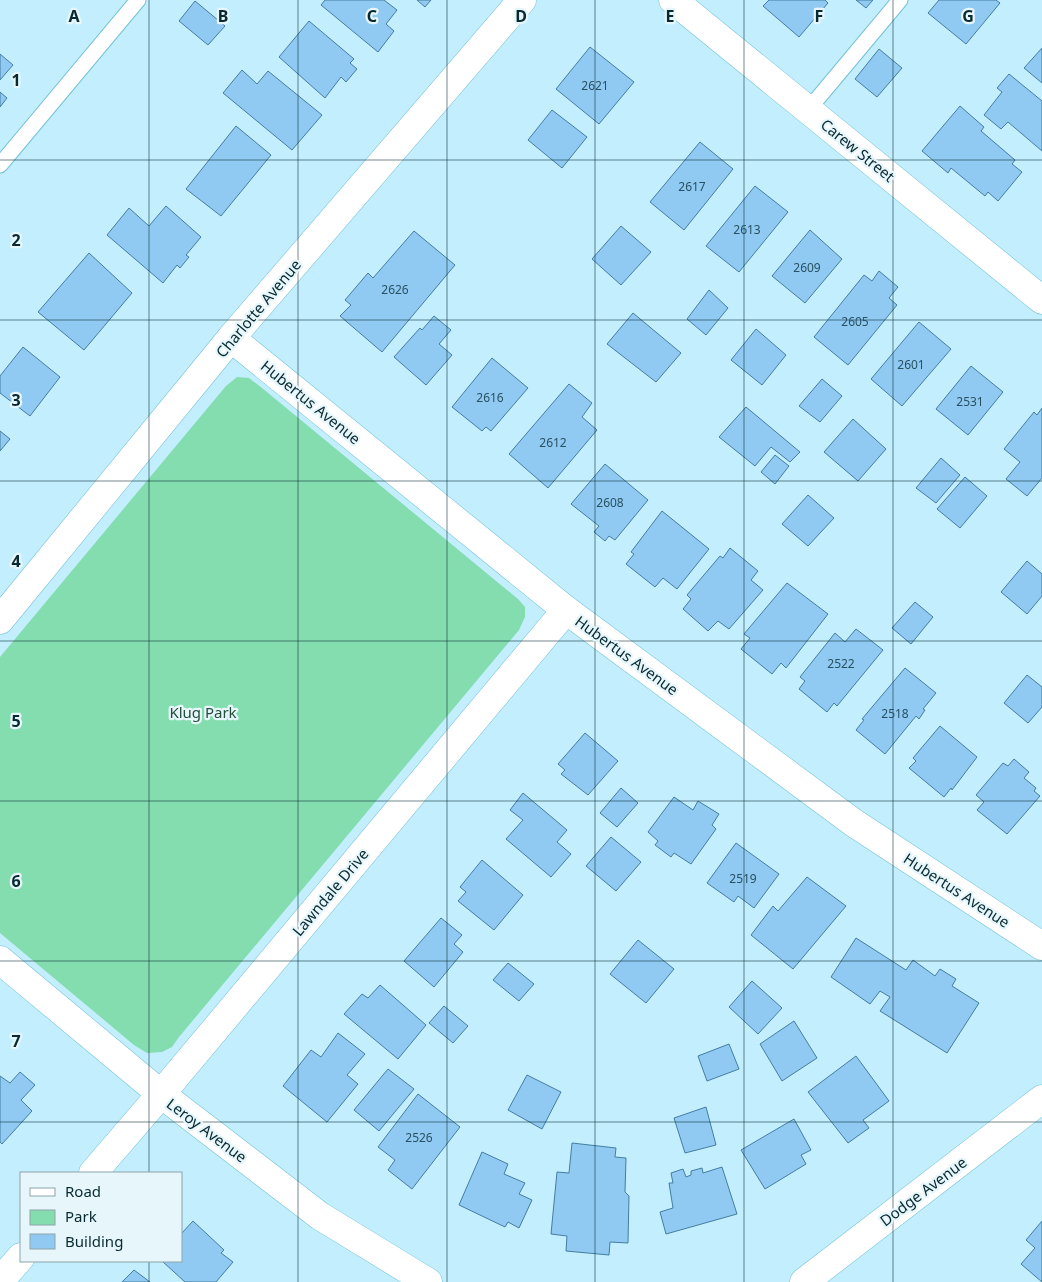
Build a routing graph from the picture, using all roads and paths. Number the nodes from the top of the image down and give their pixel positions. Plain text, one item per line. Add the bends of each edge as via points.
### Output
1 (138, 0) edge
2 (522, 0) edge
3 (673, 0) edge
4 (900, 0) edge
5 (808, 110) junction
6 (0, 165) edge
7 (1040, 294) edge
8 (232, 338) junction
9 (566, 610) junction
10 (0, 620) edge
11 (1042, 946) edge
12 (0, 960) edge
13 (161, 1094) junction
14 (1042, 1099) edge
15 (94, 1172) edge
16 (20, 1258) edge
17 (815, 1279) edge
18 (0, 1281) edge
19 (428, 1282) edge

1 - 6 lane
2 - 8 street, Charlotte Avenue
3 - 5 street, Carew Street
4 - 5 lane
5 - 7 street, Carew Street
8 - 9 street, Hubertus Avenue
8 - 10 street, Charlotte Avenue
9 - 11 street, Hubertus Avenue via 854,823
9 - 13 street, Lawndale Drive
12 - 13 street, Leroy Avenue
13 - 15 street, Lawndale Drive
13 - 19 street, Leroy Avenue via 320,1216
14 - 17 street, Dodge Avenue
16 - 18 street

